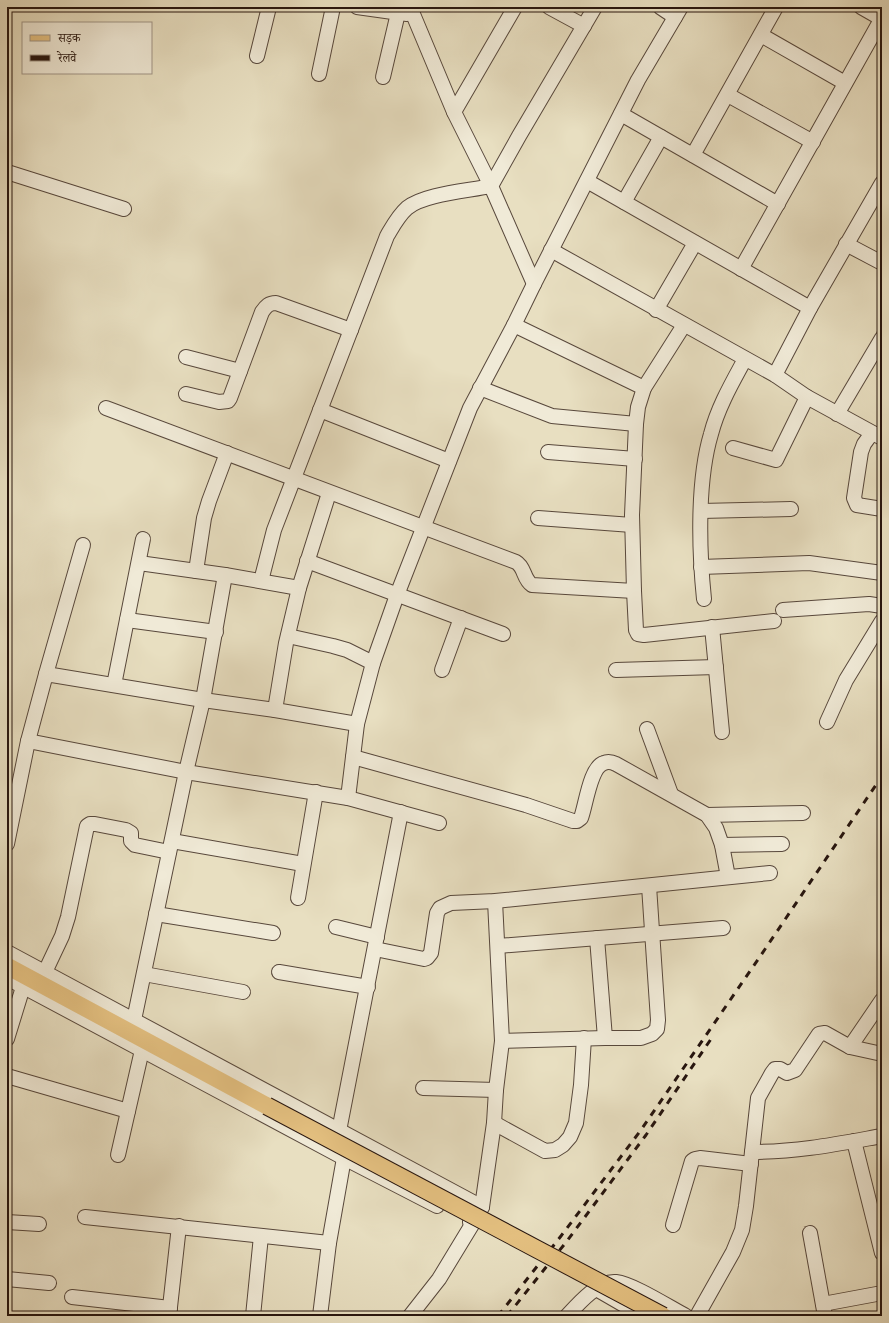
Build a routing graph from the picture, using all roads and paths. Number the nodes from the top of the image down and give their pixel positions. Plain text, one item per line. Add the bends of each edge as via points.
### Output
1 (269, 7) edge
2 (333, 7) edge
3 (357, 7) edge
4 (515, 7) edge
5 (549, 7) edge
6 (595, 7) edge
7 (660, 7) edge
8 (776, 7) edge
9 (861, 7) edge
10 (407, 12) edge
11 (678, 12) edge
12 (882, 18) edge
13 (584, 26) junction
14 (761, 35) junction
15 (257, 56) dead end
16 (319, 74) dead end
17 (383, 77) dead end
18 (845, 83) junction
19 (728, 95) junction
20 (454, 112) junction
21 (621, 114) junction
22 (661, 136) junction
23 (813, 142) junction
24 (693, 155) junction
25 (7, 172) edge
26 (586, 181) junction
27 (882, 182) edge
28 (491, 186) junction
29 (624, 202) junction
30 (778, 204) junction
31 (124, 209) dead end
32 (695, 243) junction
33 (846, 244) junction
34 (551, 250) junction
35 (882, 263) edge
36 (741, 269) junction
37 (534, 284) junction
38 (810, 308) junction
39 (656, 310) junction
40 (514, 325) junction
41 (684, 325) junction
42 (351, 330) junction
43 (882, 338) edge
44 (186, 357) dead end
45 (745, 359) junction
46 (240, 371) junction
47 (775, 376) junction
48 (480, 388) junction
49 (644, 388) junction
50 (186, 394) dead end
51 (807, 397) junction
52 (106, 408) dead end
53 (320, 410) junction
54 (837, 414) junction
55 (636, 424) junction
56 (877, 435) edge
57 (733, 448) dead end
58 (548, 452) dead end
59 (227, 453) junction
60 (635, 459) junction
61 (449, 461) junction
62 (294, 479) junction
63 (330, 493) junction
64 (791, 509) dead end
65 (882, 509) edge
66 (701, 511) junction
67 (538, 518) dead end
68 (632, 525) junction
69 (424, 527) junction
70 (143, 539) dead end
71 (84, 545) dead end
72 (307, 561) junction
73 (139, 563) junction
74 (701, 567) junction
75 (196, 571) junction
76 (882, 573) edge
77 (225, 575) junction
78 (261, 581) junction
79 (299, 588) junction
80 (634, 590) junction
81 (397, 595) junction
82 (704, 599) dead end
83 (882, 606) edge
84 (461, 618) junction
85 (127, 620) junction
86 (882, 621) edge
87 (712, 627) junction
88 (216, 632) junction
89 (503, 634) dead end
90 (288, 636) junction
91 (373, 664) junction
92 (716, 667) junction
93 (442, 670) dead end
94 (616, 670) dead end
95 (46, 674) junction
96 (114, 685) junction
97 (203, 700) junction
98 (275, 710) junction
99 (827, 722) dead end
100 (357, 724) junction
101 (647, 729) dead end
102 (722, 732) dead end
103 (28, 741) junction
104 (353, 757) junction
105 (186, 772) junction
106 (316, 792) junction
107 (671, 794) junction
108 (348, 798) junction
109 (401, 812) junction
110 (803, 812) dead end
111 (707, 814) junction
112 (439, 823) dead end
113 (7, 844) edge
114 (782, 844) dead end
115 (722, 845) junction
116 (170, 846) junction
117 (304, 864) junction
118 (770, 873) dead end
119 (728, 877) junction
120 (649, 886) junction
121 (298, 898) dead end
122 (495, 901) junction
123 (156, 914) junction
124 (336, 927) dead end
125 (723, 928) dead end
126 (273, 933) dead end
127 (652, 934) junction
128 (597, 938) junction
129 (376, 943) junction
130 (498, 946) junction
131 (7, 952) edge
132 (7, 966) edge
133 (45, 972) junction
134 (280, 972) dead end
135 (144, 974) junction
136 (7, 978) edge
137 (23, 987) junction
138 (368, 987) junction
139 (243, 992) dead end
140 (882, 1000) edge
141 (134, 1020) junction
142 (7, 1037) edge
143 (584, 1038) junction
144 (605, 1038) junction
145 (502, 1041) junction
146 (850, 1047) junction
147 (142, 1050) junction
148 (882, 1054) edge
149 (7, 1076) edge
150 (423, 1088) dead end
151 (496, 1090) junction
152 (128, 1111) junction
153 (494, 1123) junction
154 (339, 1131) junction
155 (882, 1136) edge
156 (854, 1141) junction
157 (328, 1149) junction
158 (118, 1155) dead end
159 (344, 1158) junction
160 (751, 1158) junction
161 (482, 1207) junction
162 (85, 1217) dead end
163 (7, 1222) edge
164 (473, 1223) junction
165 (39, 1224) dead end
166 (673, 1225) dead end
167 (179, 1226) junction
168 (810, 1232) dead end
169 (261, 1236) junction
170 (329, 1243) junction
171 (882, 1253) edge
172 (7, 1279) edge
173 (49, 1284) dead end
174 (596, 1289) junction
175 (882, 1293) edge
176 (72, 1297) dead end
177 (824, 1310) edge
178 (169, 1312) edge
179 (253, 1316) edge
180 (320, 1316) edge
181 (410, 1316) edge
182 (567, 1316) edge
183 (643, 1316) edge
184 (664, 1316) edge
185 (686, 1316) edge
186 (697, 1316) edge

1 - 15 street
2 - 16 street
3 - 10 street
4 - 20 street
5 - 13 street
6 - 13 street
7 - 11 street
8 - 14 street
9 - 12 street
10 - 17 street
10 - 20 street
11 - 21 street
12 - 18 street
13 - 28 street
14 - 18 street
14 - 19 street
18 - 23 street
19 - 23 street
19 - 24 street
20 - 28 street
21 - 22 street
21 - 26 street
22 - 24 street
22 - 29 street
23 - 30 street
24 - 30 street
25 - 31 street
26 - 29 street
26 - 34 street
27 - 33 street
28 - 37 street
28 - 42 street via 422,200 408,207 396,220 387,236
29 - 32 street
30 - 36 street
32 - 36 street
32 - 39 street
33 - 35 street
33 - 38 street
34 - 37 street
34 - 39 street
36 - 38 street
37 - 40 street
38 - 47 street
39 - 41 street
40 - 48 street
40 - 49 street
41 - 45 street
41 - 49 street
42 - 46 street via 271,303 262,312
42 - 53 street
43 - 54 street
44 - 46 street
45 - 47 street
45 - 66 street via 722,401 711,435 704,470
46 - 50 street via 228,401 218,402
47 - 51 street
48 - 55 street via 552,416
48 - 61 street
49 - 55 street
51 - 54 street
51 - 57 street via 776,460
52 - 59 street
53 - 61 street
53 - 62 street
54 - 56 street
55 - 60 street
56 - 65 street via 864,444 861,452 854,498 857,505
58 - 60 street
59 - 62 street
59 - 75 street via 204,518
60 - 68 street
61 - 69 street
62 - 63 street
62 - 78 street via 274,530
63 - 69 street
63 - 72 street
64 - 66 street
66 - 74 street
67 - 68 street
68 - 80 street
69 - 80 street via 520,564 527,582 532,585
69 - 81 street
70 - 73 street
71 - 95 street
72 - 79 street
72 - 81 street
73 - 75 street
73 - 85 street
74 - 76 street via 809,563
74 - 82 street
75 - 77 street
77 - 78 street
77 - 88 street
78 - 79 street
79 - 90 street
80 - 87 street via 636,630 640,635
81 - 84 street
81 - 91 street
83 - 87 street via 869,604
84 - 89 street
84 - 93 street
85 - 88 street
85 - 96 street
86 - 99 street via 846,680
87 - 92 street
88 - 97 street
90 - 91 street via 347,650
90 - 98 street
91 - 100 street
92 - 94 street
92 - 102 street
95 - 96 street
95 - 103 street
96 - 97 street
97 - 98 street
97 - 105 street
98 - 100 street
100 - 104 street
101 - 107 street
103 - 105 street
103 - 113 street
104 - 107 street via 526,805 573,821 581,818 592,778 597,767 603,763 616,764
104 - 108 street
105 - 106 street
105 - 116 street
106 - 108 street
106 - 117 street
107 - 111 street
108 - 109 street
109 - 112 street
109 - 129 street
110 - 111 street
111 - 115 street via 716,828
114 - 115 street
115 - 119 street
116 - 117 street
116 - 123 street
116 - 133 street via 135,845 131,841 131,833 126,830 95,824 87,826 68,918
117 - 121 street
118 - 119 street
119 - 120 street
120 - 122 street
120 - 127 street
122 - 129 street via 451,903 440,908 431,953 427,958
122 - 130 street
123 - 126 street
123 - 135 street
124 - 129 street
125 - 127 street
127 - 128 street
127 - 144 street via 657,1029 642,1038
128 - 130 street
128 - 144 street
129 - 138 street
130 - 145 street
131 - 133 street
132 - 184 main road, bridge
133 - 141 street
134 - 138 street
135 - 139 street
135 - 141 street
136 - 137 street
137 - 142 street
137 - 147 street
138 - 154 street
140 - 146 street
141 - 154 street
143 - 144 street
143 - 145 street
143 - 153 street via 576,1123 570,1137 562,1145 555,1150 545,1151
145 - 151 street
146 - 148 street
146 - 160 street via 822,1033 795,1070 787,1072 775,1069 758,1098
147 - 152 street
147 - 157 street
149 - 152 street
150 - 151 street
151 - 153 street
152 - 158 street
153 - 161 street
154 - 157 street
154 - 161 street
155 - 156 street
156 - 160 street
156 - 171 street
157 - 159 street
159 - 164 street
159 - 170 street
160 - 166 street via 700,1158 692,1161
160 - 186 street via 742,1230 733,1252
161 - 164 street
162 - 167 street
163 - 165 street
164 - 181 street via 439,1279
167 - 169 street
167 - 178 street
168 - 177 street
169 - 170 street
169 - 179 street
170 - 180 street
172 - 173 street
174 - 182 street via 585,1296
174 - 183 street
174 - 185 street via 616,1282
175 - 177 street
176 - 178 street

